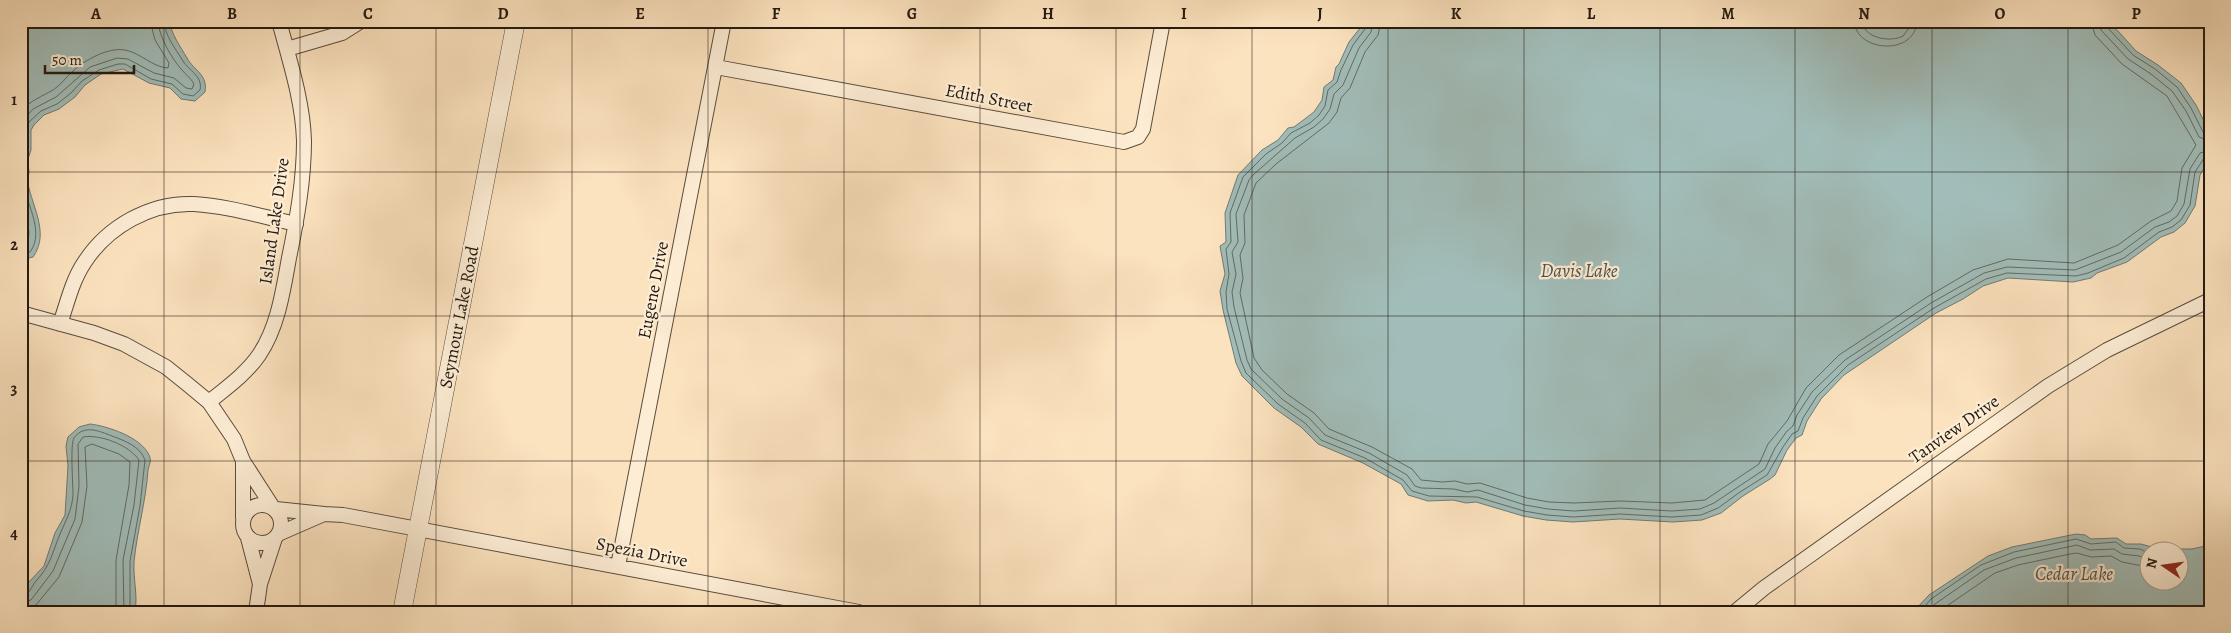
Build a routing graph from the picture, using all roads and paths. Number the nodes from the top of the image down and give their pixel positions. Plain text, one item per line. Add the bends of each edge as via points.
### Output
1 (279, 21) edge
2 (361, 21) edge
3 (516, 21) edge
4 (724, 21) edge
5 (1163, 21) edge
6 (287, 48) junction
7 (716, 67) junction
8 (296, 224) junction
9 (2210, 300) edge
10 (21, 313) edge
11 (60, 324) junction
12 (208, 402) junction
13 (243, 461) junction
14 (274, 508) junction
15 (324, 514) junction
16 (243, 518) junction
17 (418, 529) junction
18 (276, 536) junction
19 (248, 538) junction
20 (618, 566) junction
21 (260, 584) junction
22 (256, 612) edge
23 (402, 612) edge
24 (858, 612) edge
25 (1735, 612) edge

1 - 6 street, Island Lake Drive
2 - 6 street via 342,33
3 - 17 street, Seymour Lake Road
4 - 7 street, Eugene Drive
5 - 7 street, Edith Street via 1143,129 1138,137 1124,142
6 - 8 street, Island Lake Drive via 304,139
7 - 20 street, Eugene Drive
8 - 11 street via 193,204 134,217 104,238 83,264
8 - 12 street, Island Lake Drive via 282,296 269,336 258,356 240,376
9 - 25 street, Tanview Drive via 2107,350 2048,386 1772,582
10 - 11 street
11 - 12 street via 124,344 149,357
12 - 13 street via 234,439
13 - 14 street
13 - 16 street
14 - 15 street, Spezia Drive
14 - 16 street via 258,505
14 - 18 street via 281,518
15 - 17 street, Spezia Drive
15 - 18 street
16 - 19 street via 242,526
17 - 20 street, Spezia Drive
17 - 23 street, Seymour Lake Road
18 - 19 street via 265,543
18 - 21 street
19 - 21 street
20 - 24 street, Spezia Drive
21 - 22 street

